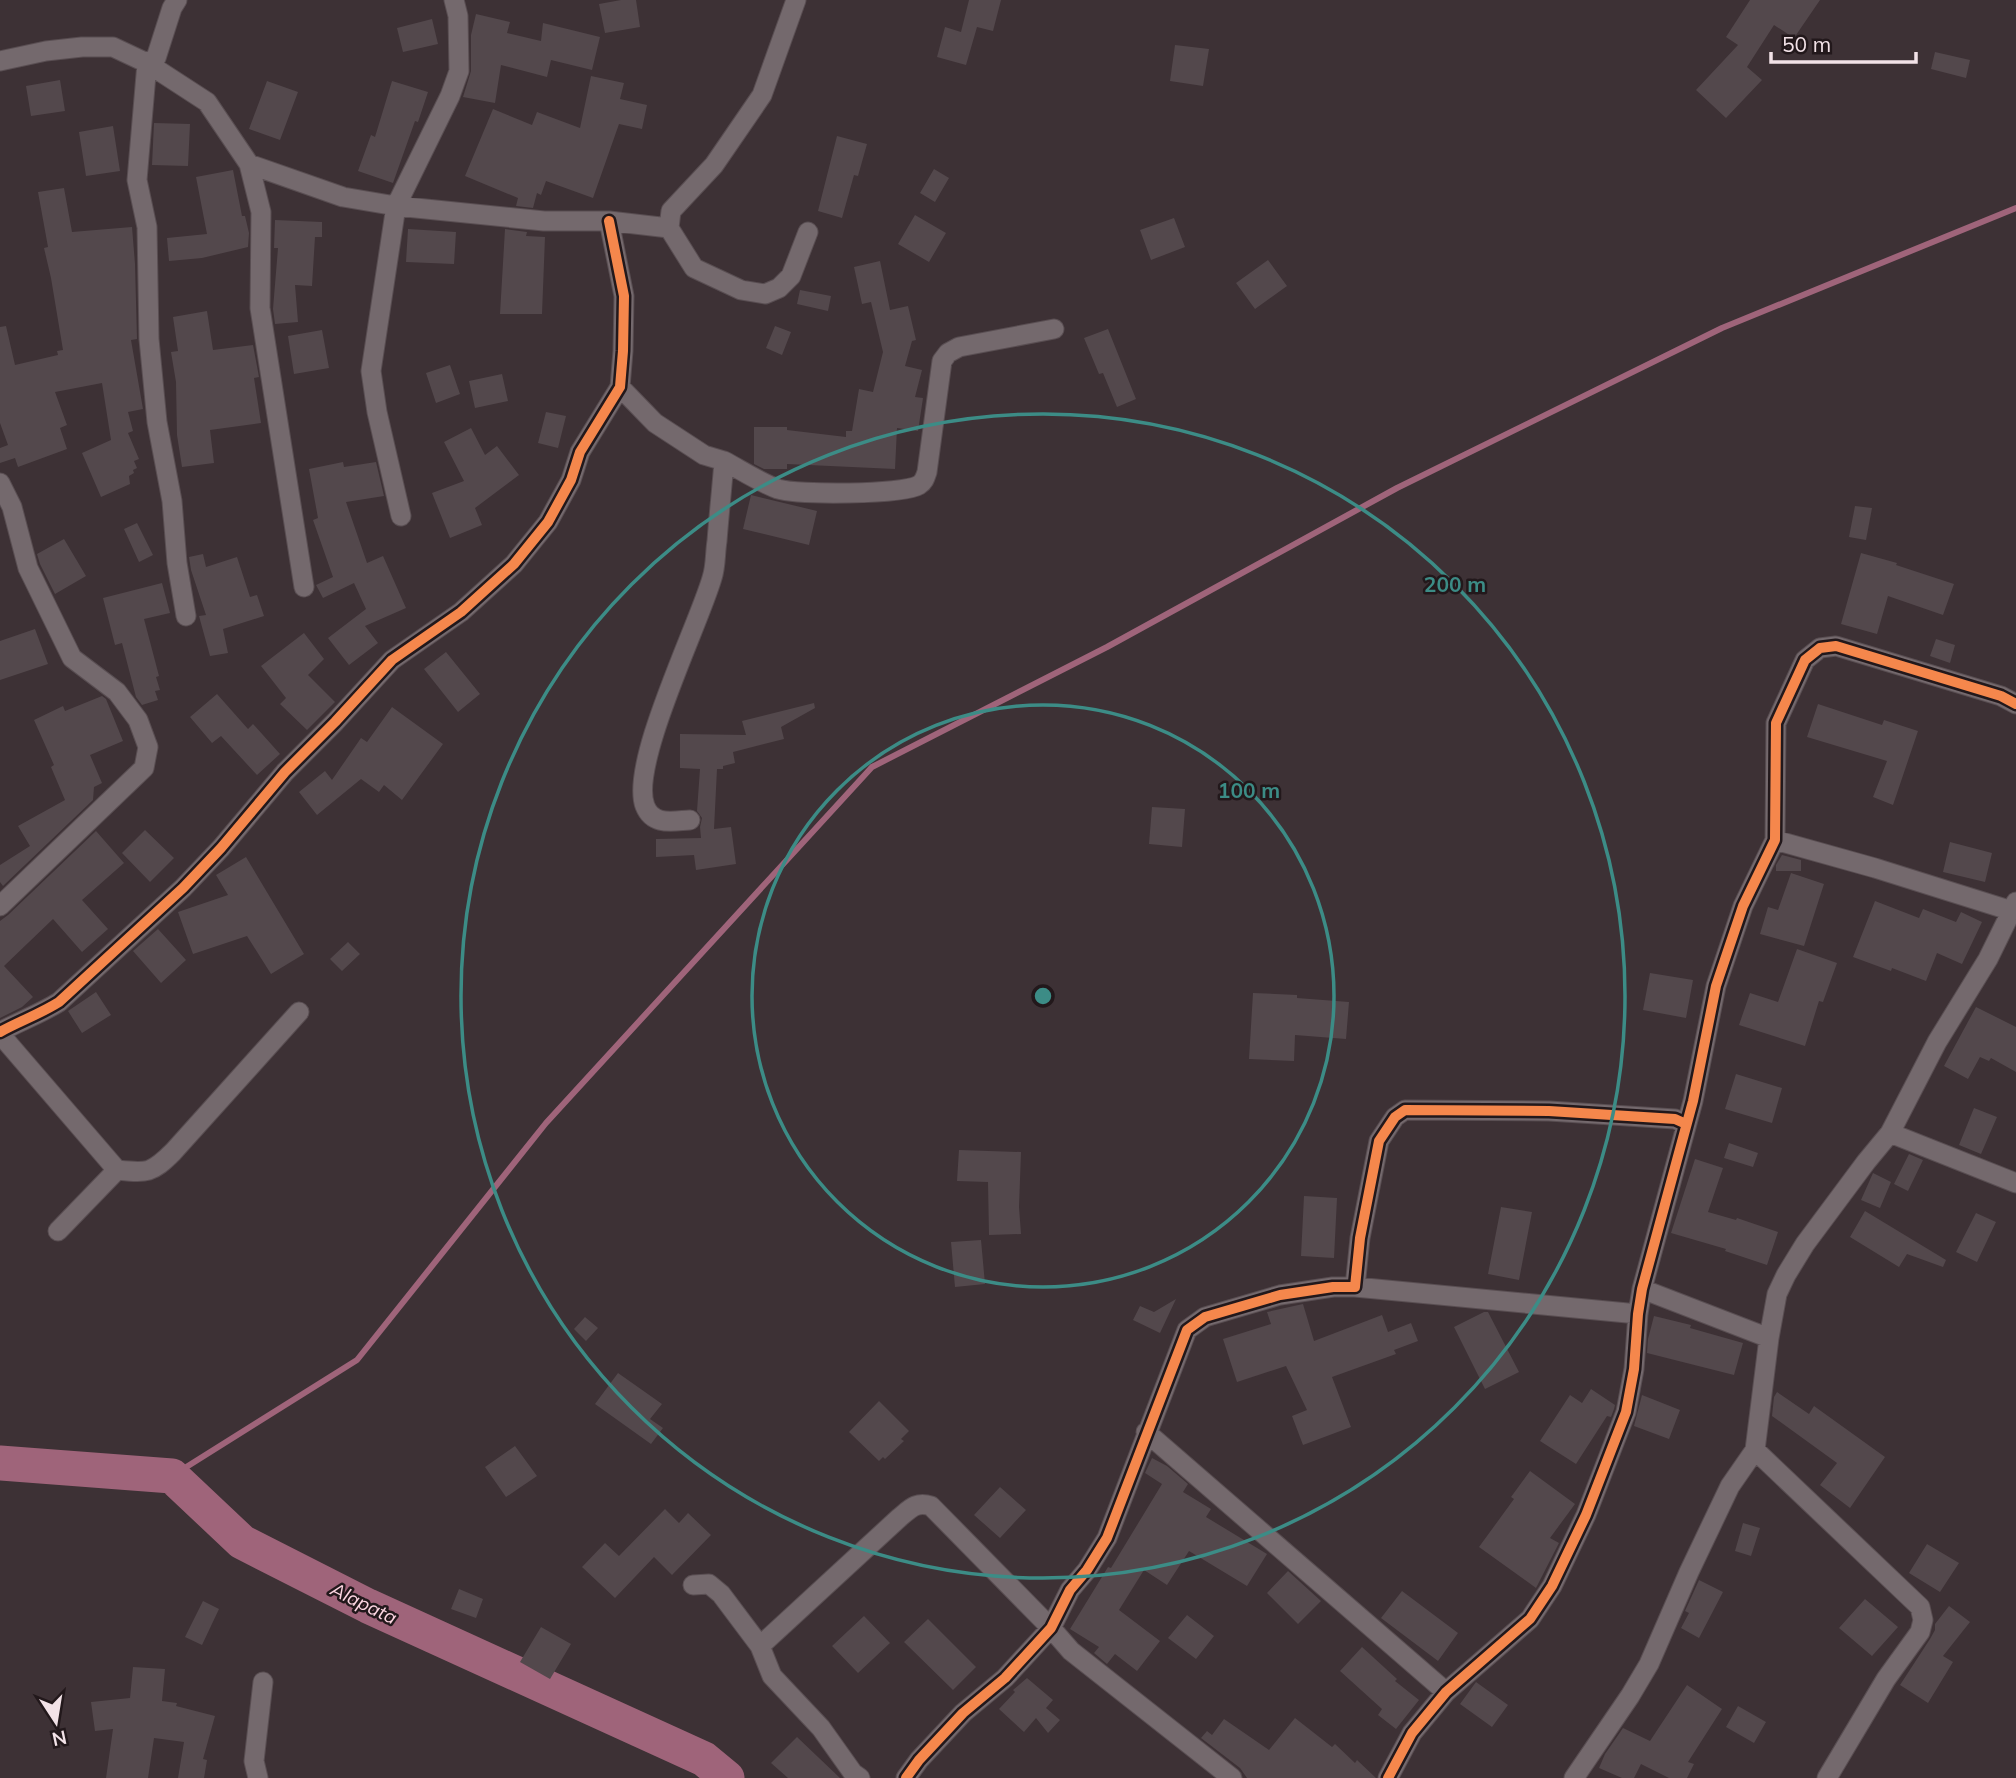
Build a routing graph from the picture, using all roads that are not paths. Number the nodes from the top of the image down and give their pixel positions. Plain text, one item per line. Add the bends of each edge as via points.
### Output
1 (177, 0) edge
2 (454, 0) edge
3 (796, 0) edge
4 (0, 61) edge
5 (147, 63) junction
6 (250, 164) junction
7 (396, 206) junction
8 (610, 221) junction
9 (669, 228) junction
10 (808, 232) dead end
11 (1054, 329) dead end
12 (620, 387) junction
13 (724, 461) junction
14 (0, 483) edge
15 (6, 510) edge
16 (401, 516) dead end
17 (304, 587) dead end
18 (186, 616) dead end
19 (2016, 704) edge
20 (690, 820) dead end
21 (1775, 840) junction
22 (0, 906) edge
23 (2014, 906) edge
24 (299, 1013) dead end
25 (0, 1033) edge
26 (1686, 1124) junction
27 (1890, 1133) junction
28 (117, 1170) junction
29 (2016, 1183) edge
30 (58, 1231) dead end
31 (1355, 1287) junction
32 (1642, 1289) junction
33 (1638, 1314) junction
34 (1769, 1338) junction
35 (1146, 1432) junction
36 (1755, 1450) junction
37 (693, 1585) dead end
38 (1051, 1628) junction
39 (760, 1646) junction
40 (262, 1682) dead end
41 (1446, 1692) junction
42 (258, 1778) edge
43 (860, 1778) edge
44 (906, 1778) edge
45 (1232, 1778) edge
46 (1388, 1778) edge
47 (1574, 1778) edge
48 (1827, 1778) edge

1 - 5 street via 156,58
2 - 7 street via 459,71
3 - 9 street via 762,95 714,165 671,211
4 - 5 street via 46,51 113,47
5 - 6 street via 207,102
5 - 18 street via 137,180 147,227 149,339 157,422
6 - 7 street via 343,197
6 - 17 street via 261,212 260,308
7 - 8 street via 544,221
7 - 16 street via 371,371
8 - 9 street
8 - 12 street via 624,296
9 - 10 street via 694,268 741,289 765,293 791,276
11 - 13 street via 948,353 942,360 927,472 917,486 836,494 778,489
12 - 13 street via 655,423 704,455
12 - 25 street via 580,452 548,522 514,564 461,612 392,660 183,888 59,1002
13 - 20 street via 713,576 665,702 642,790 652,818 661,822
14 - 15 street
15 - 22 street via 28,568 72,658 117,692 138,720 148,747 144,768
19 - 21 street via 1836,646 1820,648 1805,660 1776,723
21 - 23 street
21 - 26 street via 1743,906 1716,986
23 - 27 street
24 - 28 street via 157,1168
25 - 28 street
26 - 31 street via 1675,1119 1549,1111 1405,1110 1379,1141
26 - 32 street
27 - 29 street
27 - 34 street via 1786,1275 1777,1294
28 - 30 street
31 - 33 street
31 - 35 street via 1280,1295 1205,1317 1187,1330
32 - 33 street
32 - 34 street
33 - 41 street via 1626,1412 1586,1515 1552,1586 1530,1619
34 - 36 street
35 - 38 street via 1107,1538 1070,1590
35 - 41 street
36 - 47 street via 1730,1486 1649,1664
36 - 48 street via 1920,1607 1923,1620 1920,1632
37 - 39 street via 709,1584 721,1594
38 - 39 street via 931,1506 923,1504 899,1518
38 - 44 street via 1006,1678 963,1713
38 - 45 street via 1102,1677
39 - 43 street via 772,1676
40 - 42 street via 254,1761
41 - 46 street via 1412,1733

